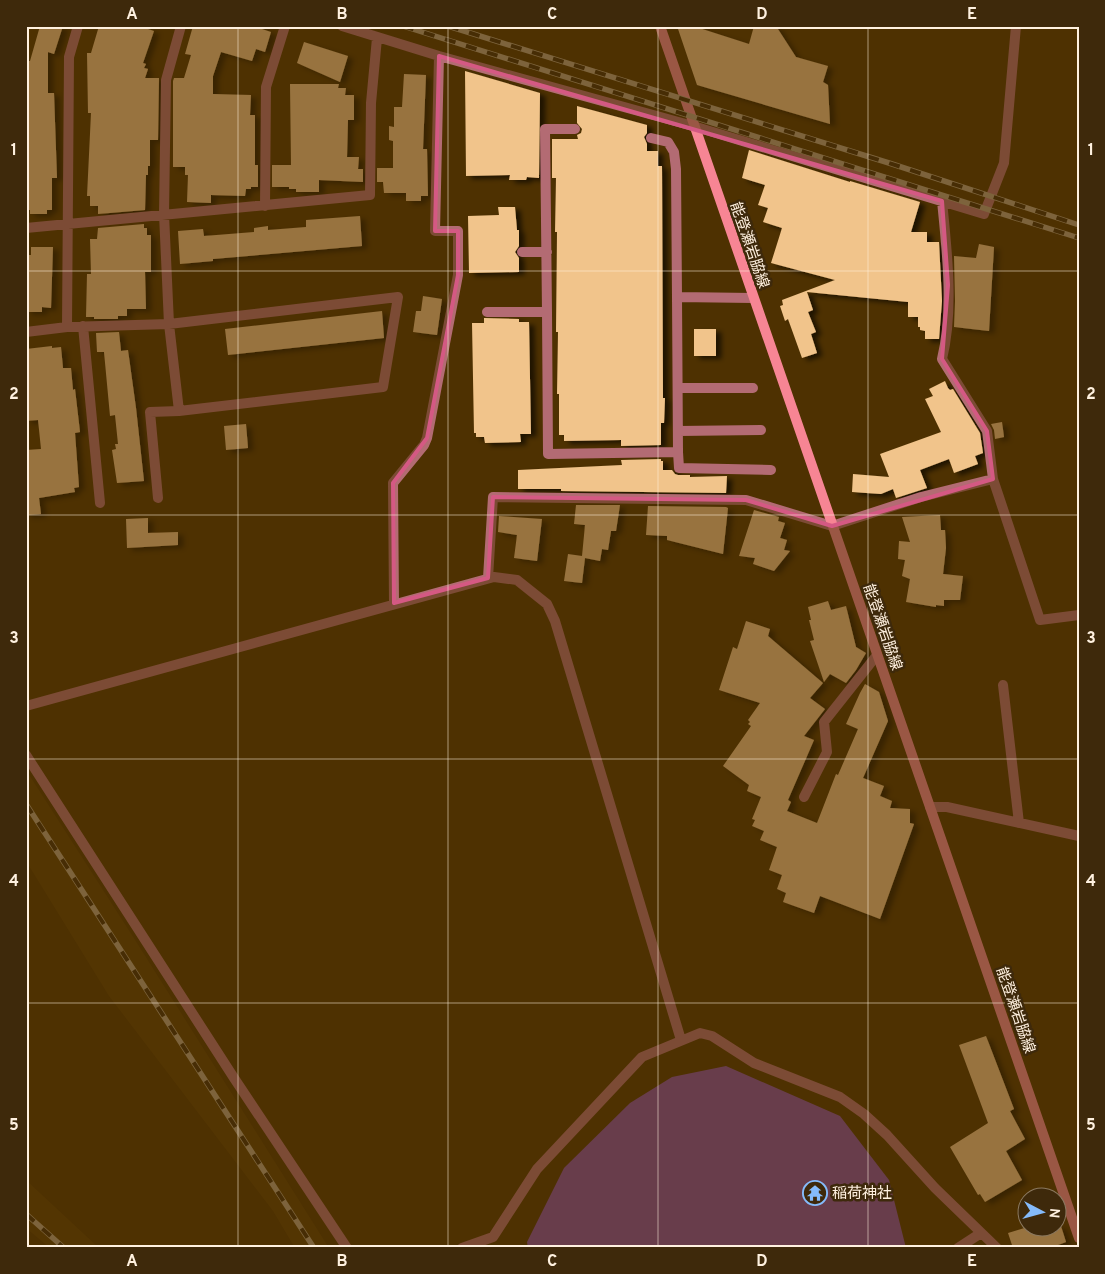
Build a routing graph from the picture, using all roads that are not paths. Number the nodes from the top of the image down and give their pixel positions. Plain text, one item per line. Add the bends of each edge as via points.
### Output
1 (78, 26) edge
2 (181, 26) edge
3 (285, 26) edge
4 (342, 26) edge
5 (660, 26) edge
6 (1016, 26) edge
7 (377, 38) junction
8 (439, 56) junction
9 (693, 126) junction
10 (575, 129) dead end
11 (651, 138) dead end
12 (942, 201) junction
13 (265, 206) junction
14 (164, 214) junction
15 (69, 224) junction
16 (26, 228) edge
17 (522, 252) dead end
18 (547, 252) junction
19 (677, 298) junction
20 (753, 298) junction
21 (487, 312) dead end
22 (547, 312) junction
23 (169, 324) junction
24 (83, 326) junction
25 (68, 327) junction
26 (26, 332) edge
27 (678, 388) junction
28 (753, 388) dead end
29 (179, 411) junction
30 (761, 430) dead end
31 (678, 431) junction
32 (678, 452) junction
33 (772, 470) dead end
34 (993, 479) junction
35 (158, 498) dead end
36 (100, 503) dead end
37 (832, 526) junction
38 (488, 578) junction
39 (394, 603) junction
40 (1079, 615) edge
41 (877, 655) junction
42 (1003, 685) dead end
43 (26, 706) edge
44 (26, 755) edge
45 (804, 797) dead end
46 (930, 807) junction
47 (1019, 823) junction
48 (1079, 836) edge
49 (682, 1040) junction
50 (981, 1233) junction
51 (1079, 1238) edge
52 (347, 1248) edge
53 (462, 1248) edge
54 (958, 1248) edge
55 (997, 1248) edge

1 - 15 street via 69,57
2 - 14 street via 166,80
3 - 13 street via 266,87
4 - 7 street
5 - 9 main road, 能登瀬岩脇線
6 - 12 street via 1004,163 984,214
7 - 8 street
7 - 13 street via 371,103 370,195
8 - 9 street
8 - 39 street via 435,231 458,232 458,276 427,438 393,483
9 - 12 street
9 - 20 main road, 能登瀬岩脇線
10 - 18 street via 545,129
11 - 19 street via 668,142 674,152
12 - 34 street via 948,286 947,339 942,359 987,431
13 - 14 street
14 - 15 street
14 - 23 street
15 - 16 street
15 - 25 street
17 - 18 street
18 - 22 street
19 - 20 street
19 - 27 street
20 - 37 main road, 能登瀬岩脇線
21 - 22 street
22 - 32 street via 548,454
23 - 24 street
23 - 29 street
23 - 29 street via 398,297 383,387
24 - 25 street
24 - 36 street
25 - 26 street
27 - 28 street
27 - 31 street
29 - 35 street via 150,412
30 - 31 street
31 - 32 street
32 - 33 street via 679,468
34 - 37 street
34 - 40 street via 1040,620
37 - 38 street via 746,500 493,497
37 - 41 main road, 能登瀬岩脇線
38 - 39 street
38 - 49 street via 517,580 547,604 555,621
39 - 43 street
41 - 45 street via 824,722 827,752
41 - 46 main road, 能登瀬岩脇線
42 - 47 street
44 - 52 street
46 - 47 street via 947,807
46 - 51 main road, 能登瀬岩脇線
47 - 48 street
49 - 50 street via 700,1033 712,1036 754,1063 840,1097 887,1135
49 - 53 street via 642,1057 537,1169 493,1237
50 - 54 street
50 - 55 street

